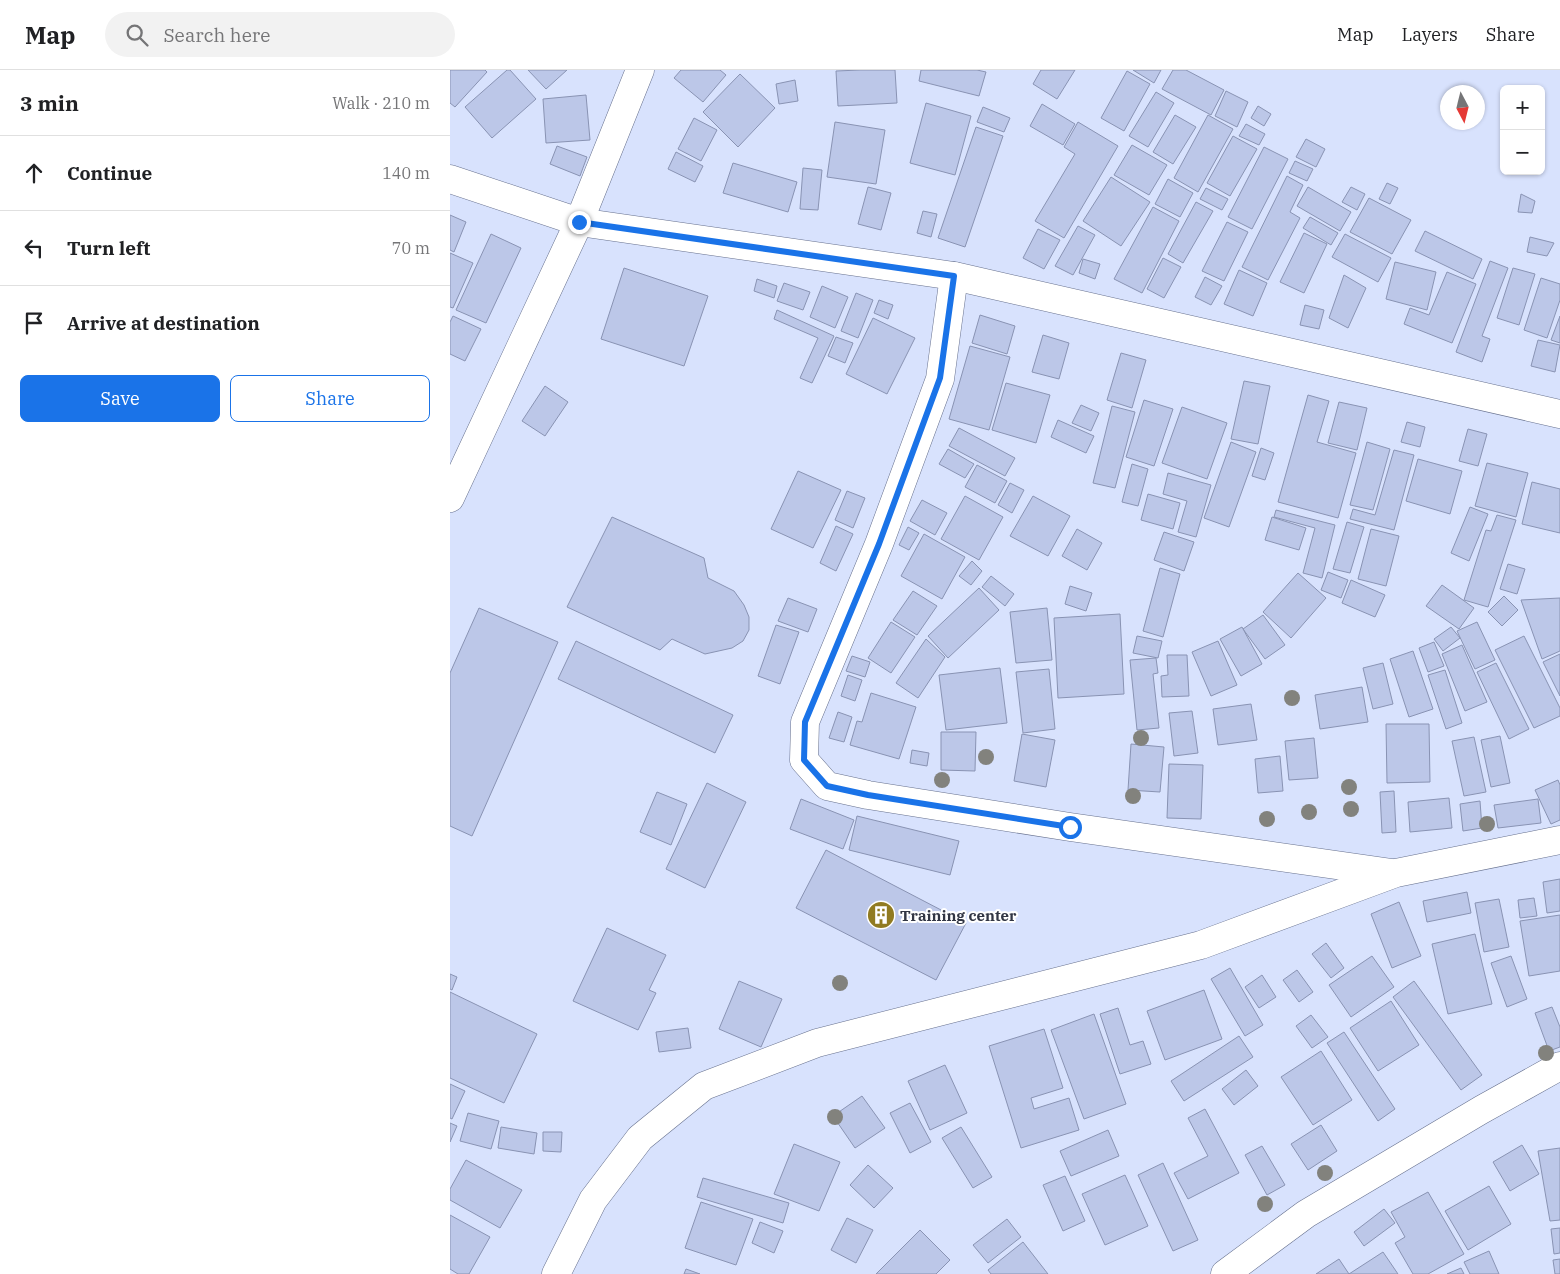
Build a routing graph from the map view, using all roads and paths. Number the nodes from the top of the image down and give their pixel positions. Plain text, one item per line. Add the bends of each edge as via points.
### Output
1 (640, 70) edge
2 (450, 179) edge
3 (579, 222) junction
4 (954, 276) junction
5 (1560, 414) edge
6 (450, 498) edge
7 (1560, 840) edge
8 (1396, 873) junction
9 (1560, 1066) edge
10 (556, 1274) edge
11 (1225, 1274) edge

1 - 3 street
2 - 3 street
3 - 4 street
3 - 6 street
4 - 5 street
4 - 8 street via 940,378 879,544 805,722 804,760 827,786 868,795
7 - 8 street
8 - 10 street via 1201,945 817,1043 704,1086 640,1138 593,1200
9 - 11 street via 1306,1214

